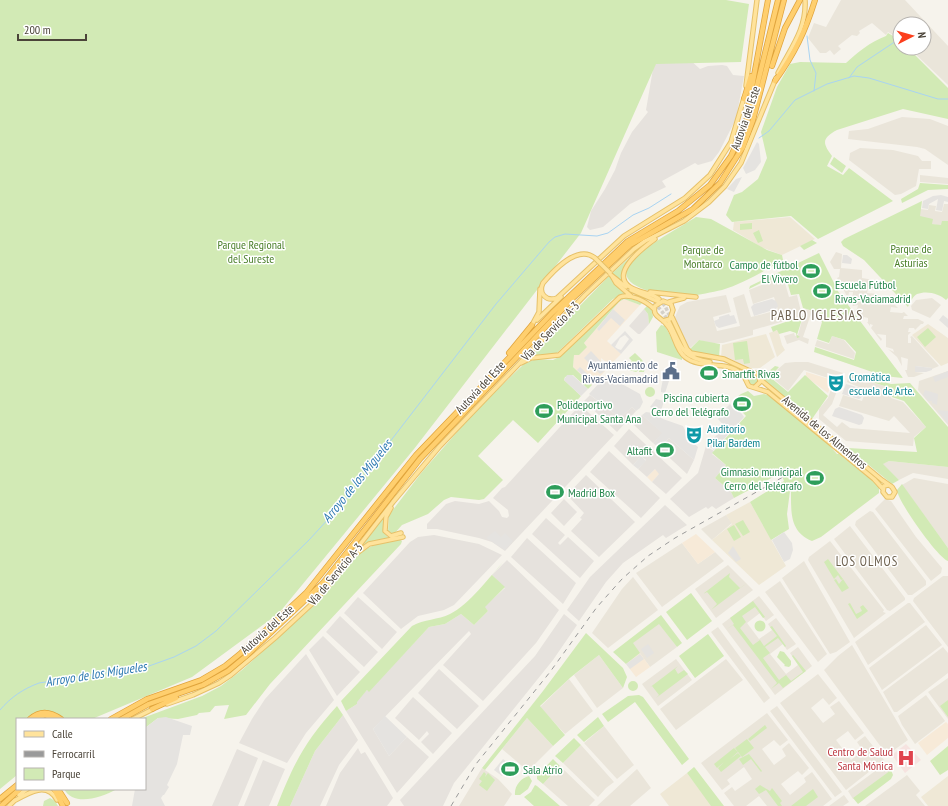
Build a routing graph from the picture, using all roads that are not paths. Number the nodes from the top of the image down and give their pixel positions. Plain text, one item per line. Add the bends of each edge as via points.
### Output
1 (757, 0) edge
2 (768, 0) edge
3 (778, 0) edge
4 (784, 0) edge
5 (800, 0) edge
6 (804, 0) edge
7 (815, 0) edge
8 (764, 20) junction
9 (775, 81) junction
10 (761, 96) junction
11 (744, 99) junction
12 (743, 130) junction
13 (662, 234) junction
14 (604, 254) junction
15 (626, 266) junction
16 (611, 275) junction
17 (543, 283) junction
18 (632, 297) junction
19 (689, 297) junction
20 (696, 297) dead end
21 (659, 300) junction
22 (668, 302) junction
23 (654, 303) tunnel mouth
24 (654, 308) junction
25 (671, 320) junction
26 (663, 321) junction
27 (532, 325) junction
28 (501, 364) junction
29 (516, 366) junction
30 (733, 368) junction
31 (752, 372) junction
32 (746, 378) junction
33 (761, 380) junction
34 (755, 387) junction
35 (888, 485) junction
36 (883, 489) junction
37 (397, 498) junction
38 (331, 582) junction
39 (192, 690) junction
40 (152, 709) junction
41 (31, 718) edge
42 (38, 718) edge
43 (52, 718) edge
44 (60, 718) edge
45 (113, 718) edge
46 (124, 718) edge
47 (135, 718) edge
48 (16, 786) edge
49 (19, 790) edge
50 (26, 790) edge
51 (55, 790) edge
52 (58, 790) edge
53 (62, 790) edge
54 (0, 799) edge
55 (14, 801) junction
56 (65, 805) edge
57 (1, 806) edge
58 (8, 806) edge

1 - 11 main road
2 - 8 highway
3 - 12 highway, Autovía del Este via 755,94
4 - 10 highway, Autovía del Este
5 - 10 highway via 776,52
6 - 9 main road, Vía de Servicio A-3 via 801,30
7 - 9 highway via 800,43
8 - 11 highway
8 - 12 highway
9 - 13 main road, Vía de Servicio A-3 via 748,149 733,175 710,202
10 - 39 highway, Autovía del Este via 743,147 720,183 693,209 630,245 614,259 556,315 420,459 310,597 228,671
11 - 14 main road via 731,142 710,175 685,198 624,236
12 - 28 highway, Autovía del Este via 731,156 710,185 689,204 617,250
13 - 15 main road via 647,244
13 - 29 main road, Vía de Servicio A-3 via 645,241 623,258
14 - 17 main road via 556,298 544,296 541,289
14 - 27 main road
15 - 19 main road via 626,280 632,286 645,291
15 - 21 main road via 623,280 629,286
16 - 17 main road, bridge via 595,258 588,254 578,254
16 - 18 main road
16 - 21 main road via 631,290
16 - 23 main road via 630,292
17 - 27 main road via 539,290 539,312
18 - 24 main road
18 - 29 main road via 623,296 616,300 559,355 531,358
19 - 20 main road
19 - 22 main road
21 - 22 main road
21 - 24 main road
22 - 25 main road via 673,307
24 - 26 main road via 656,317
25 - 26 main road
25 - 30 main road via 687,356
25 - 31 main road via 690,355 728,361
26 - 30 main road via 668,325 687,359 697,363
27 - 28 highway
28 - 45 highway, Autovía del Este via 416,455 319,580 241,653 213,673 189,685 147,699
29 - 37 main road, Vía de Servicio A-3 via 440,446
30 - 32 main road
31 - 32 main road
31 - 33 main road via 758,373
32 - 34 main road via 749,386
33 - 34 main road
33 - 35 main road, Avenida de los Almendros
34 - 36 main road, Avenida de los Almendros via 774,396
35 - 36 main road
35 - 36 main road via 894,489 894,495 887,497
37 - 38 main road, Vía de Servicio A-3
37 - 38 main road via 386,516 385,527 388,535 402,535 364,547
38 - 40 main road, Vía de Servicio A-3 via 315,601 231,675 199,693
39 - 40 highway
39 - 46 highway, Autovía del Este via 149,704
40 - 47 main road, Vía de Servicio A-3
41 - 44 highway via 45,712
42 - 43 highway via 45,715
48 - 54 highway
49 - 57 highway
50 - 55 main road
51 - 56 highway
52 - 56 highway
53 - 56 main road
55 - 56 main road via 30,792 44,790
55 - 58 main road

